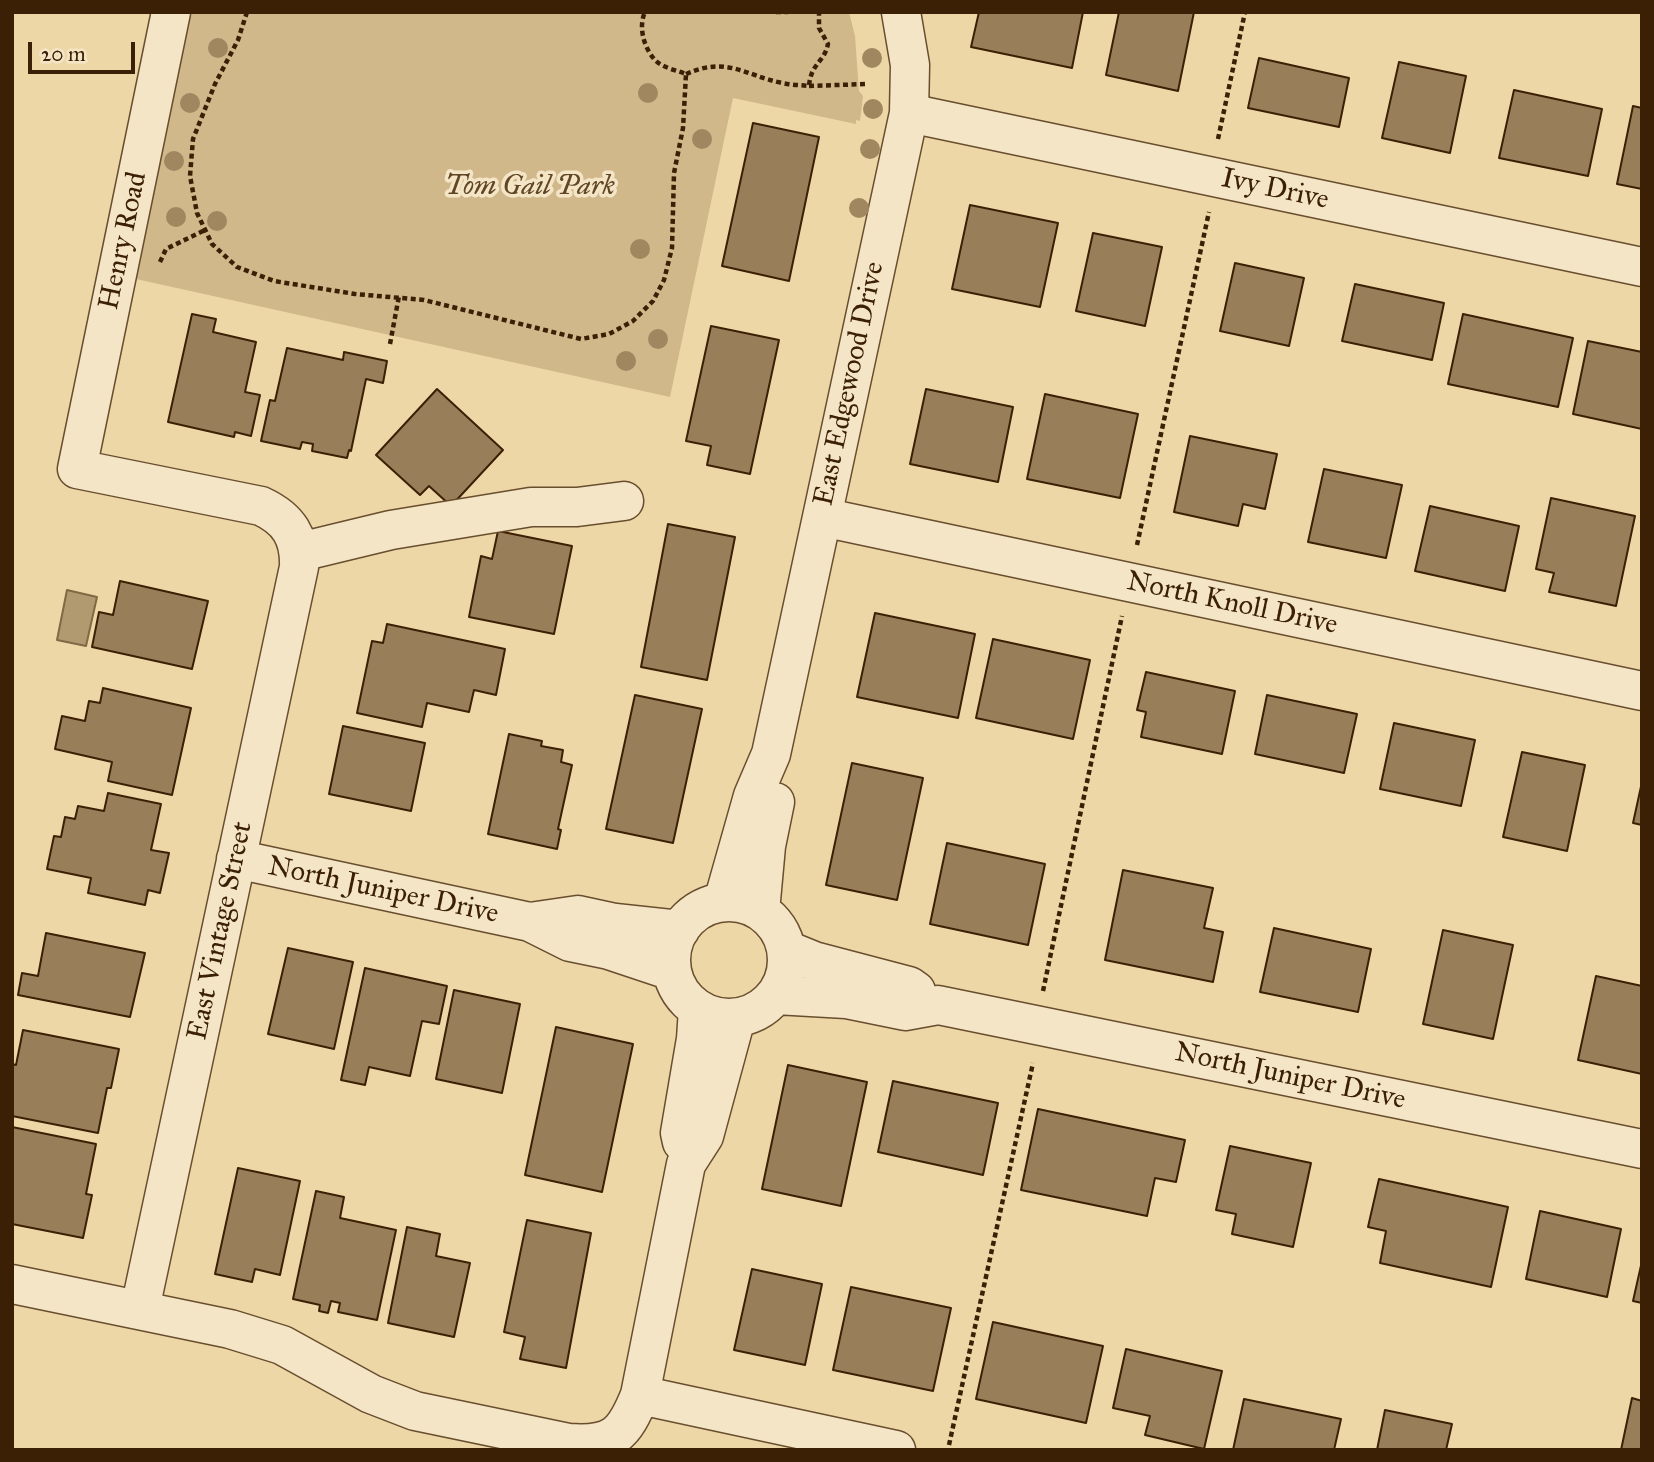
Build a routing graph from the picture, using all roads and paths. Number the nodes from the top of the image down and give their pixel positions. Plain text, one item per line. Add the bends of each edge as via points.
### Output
1 (171, 12) edge
2 (247, 12) edge
3 (645, 12) edge
4 (776, 12) edge
5 (788, 12) edge
6 (819, 12) edge
7 (901, 12) edge
8 (1245, 12) edge
9 (686, 74) junction
10 (866, 84) dead end
11 (809, 86) junction
12 (909, 113) junction
13 (1216, 150) dead end
14 (1210, 208) dead end
15 (205, 230) junction
16 (166, 248) dead end
17 (1642, 267) edge
18 (399, 296) junction
19 (390, 344) dead end
20 (624, 501) dead end
21 (822, 517) junction
22 (299, 552) junction
23 (1135, 555) dead end
24 (1123, 614) dead end
25 (1642, 691) edge
26 (771, 754) junction
27 (236, 859) junction
28 (723, 902) junction
29 (760, 911) junction
30 (530, 922) junction
31 (680, 930) junction
32 (787, 950) junction
33 (673, 971) junction
34 (776, 995) junction
35 (1041, 999) dead end
36 (938, 1005) junction
37 (698, 1009) junction
38 (736, 1018) junction
39 (1034, 1057) dead end
40 (1642, 1149) edge
41 (686, 1164) junction
42 (12, 1284) edge
43 (140, 1310) junction
44 (640, 1395) junction
45 (949, 1445) dead end
46 (896, 1450) edge

1 - 22 street, Henry Road via 77,469 261,506 287,523
2 - 15 path via 193,139 190,176
3 - 9 path via 644,42 656,61
4 - 5 path
6 - 11 path via 827,53 814,65
7 - 12 street, East Edgewood Drive via 910,65
8 - 13 path
9 - 11 path via 716,65
9 - 18 path via 683,128 674,173 672,248 653,301 633,321 609,334 581,339
10 - 11 path
12 - 17 street, Ivy Drive
12 - 21 street, East Edgewood Drive
14 - 23 path
15 - 16 path
15 - 18 path via 212,244 237,267 274,281
18 - 19 path
20 - 22 street via 531,507 391,530
21 - 25 street, North Knoll Drive
21 - 26 street, East Edgewood Drive
22 - 27 street, East Vintage Street
24 - 35 path
26 - 28 street, East Edgewood Drive via 753,796
26 - 29 street, East Edgewood Drive via 775,800
27 - 30 street, North Juniper Drive
27 - 43 street, East Vintage Street
28 - 29 street
28 - 31 street via 691,916
29 - 32 street via 777,928
30 - 31 street, North Juniper Drive via 578,915
30 - 33 street, North Juniper Drive via 570,942
31 - 33 street via 671,957
32 - 34 street via 784,981
32 - 36 street, North Juniper Drive via 909,986
33 - 37 street via 677,986
34 - 36 street, North Juniper Drive via 846,999 905,1011
34 - 38 street via 758,1010
36 - 40 street, North Juniper Drive
37 - 38 street
37 - 41 street via 680,1133
38 - 41 street via 704,1136
39 - 45 path
41 - 44 street
42 - 43 street
43 - 44 street via 282,1345 371,1394 415,1412 569,1443 592,1445 610,1440 629,1421
44 - 46 street

